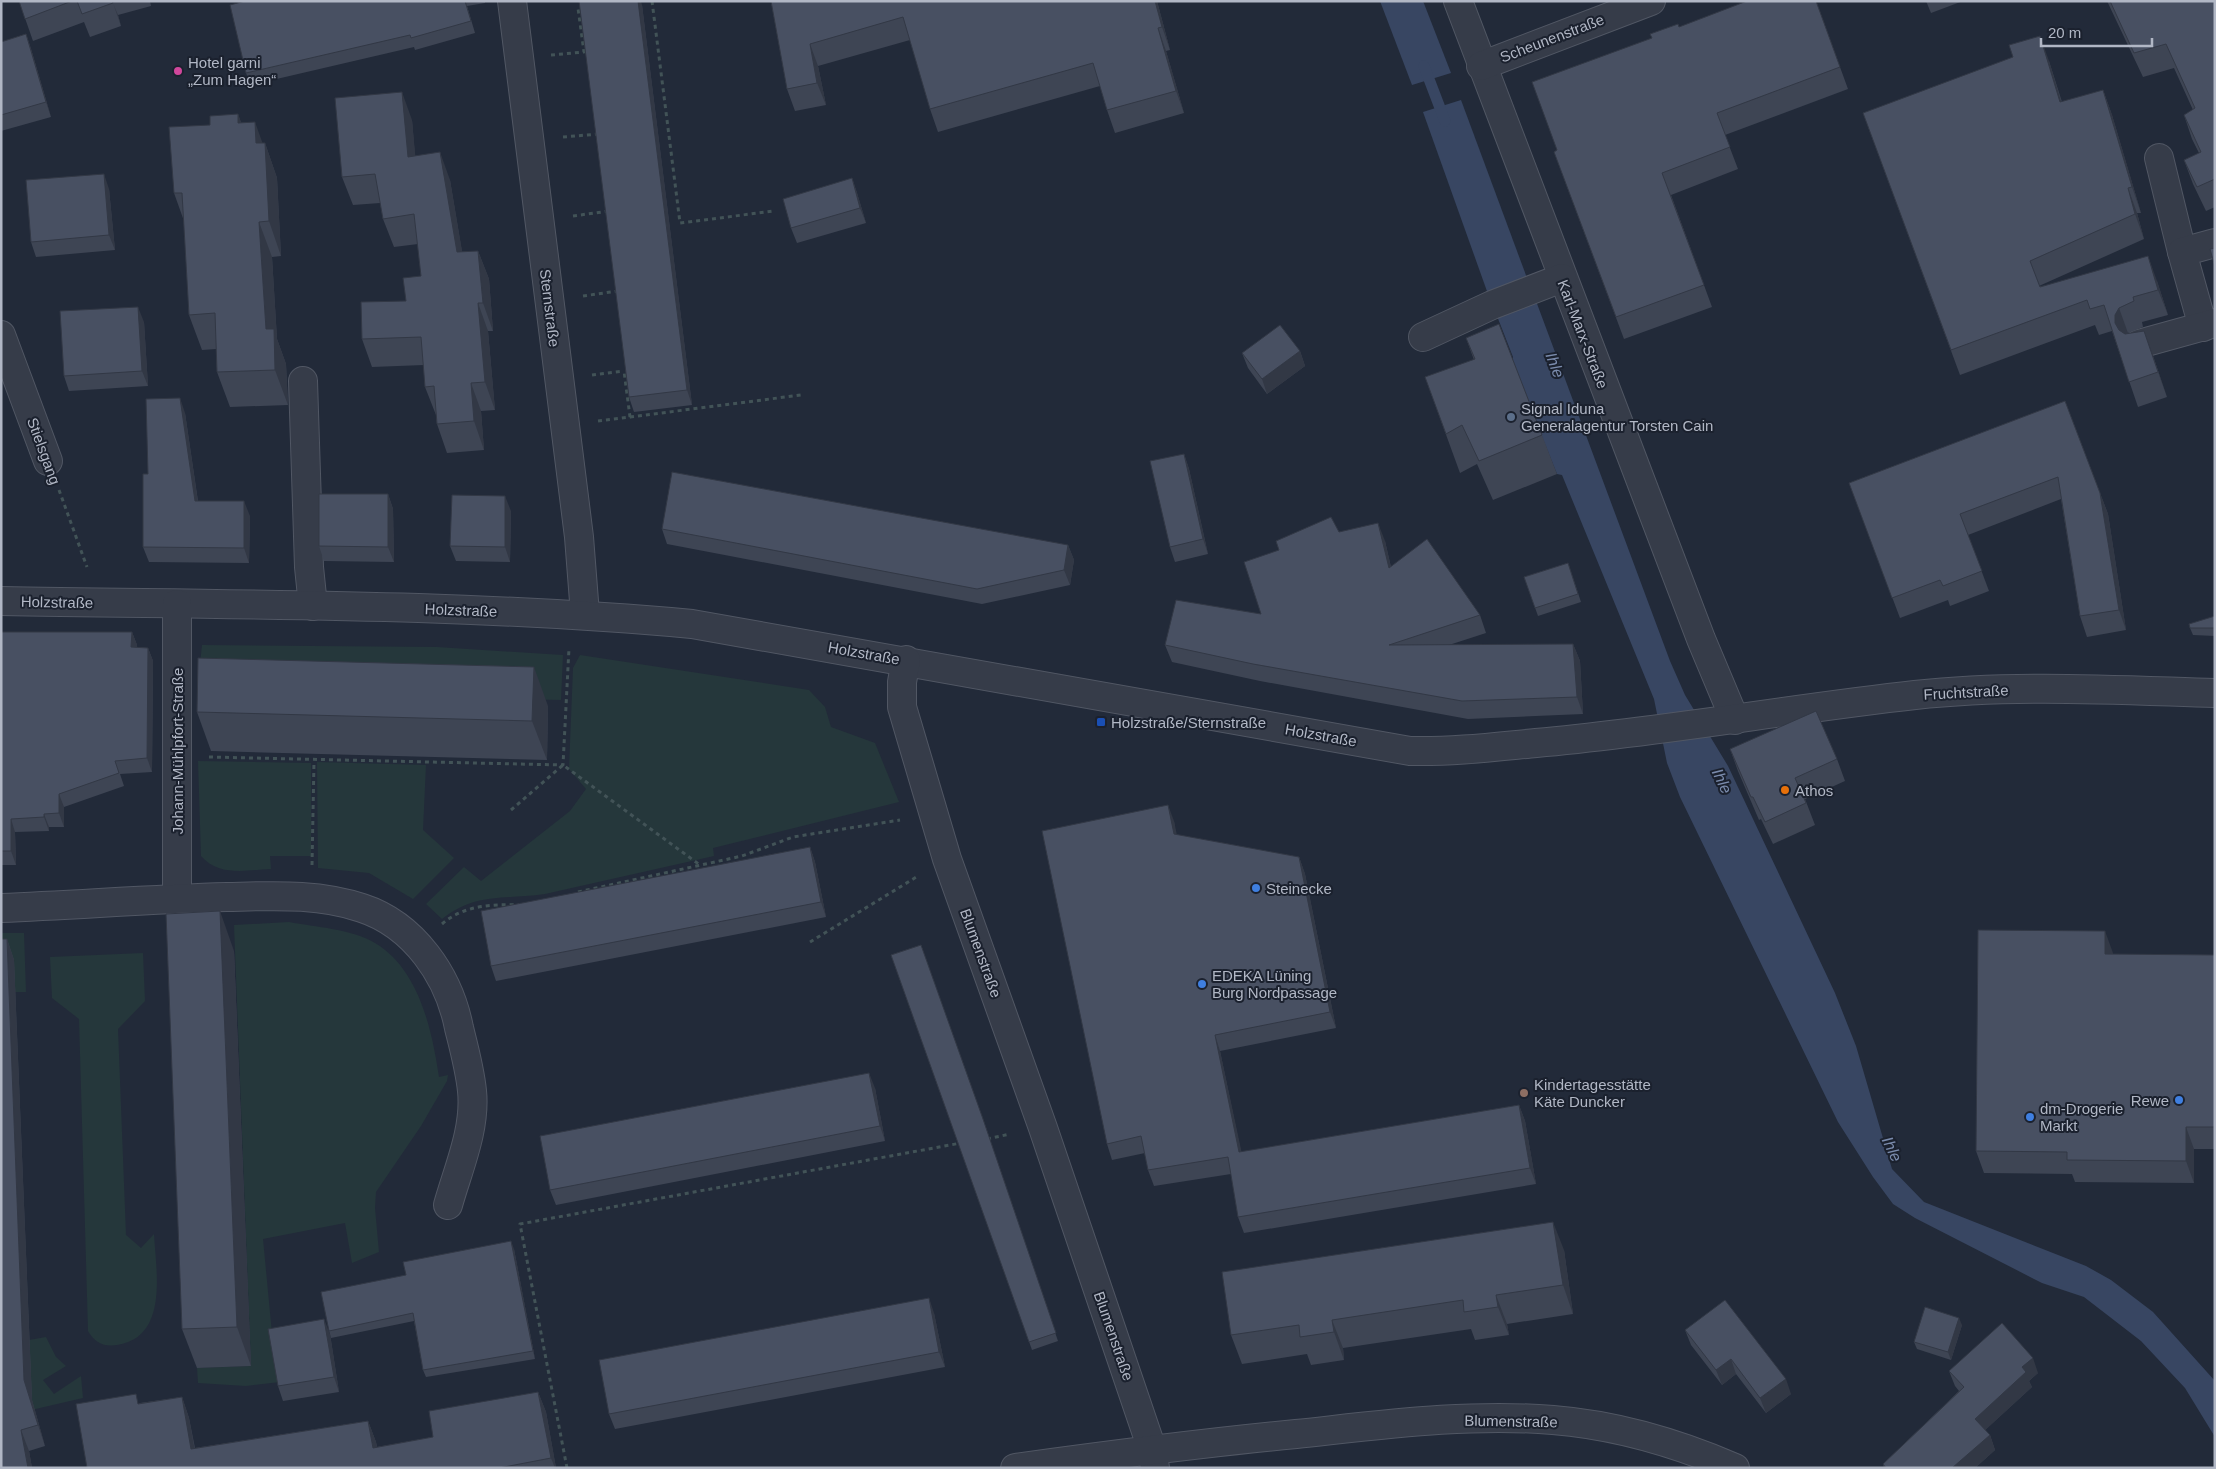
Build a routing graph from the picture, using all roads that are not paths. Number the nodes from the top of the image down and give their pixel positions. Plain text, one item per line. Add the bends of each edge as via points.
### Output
1 (512, 1) edge
2 (1458, 1) edge
3 (1651, 1) edge
4 (1481, 66) junction
5 (2158, 158) dead end
6 (2215, 243) edge
7 (2182, 252) junction
8 (1562, 278) junction
9 (2209, 325) edge
10 (1, 335) edge
11 (1423, 337) dead end
12 (2139, 344) edge
13 (303, 381) dead end
14 (48, 461) road end
15 (1, 601) edge
16 (177, 604) junction
17 (313, 606) junction
18 (585, 614) junction
19 (906, 660) junction
20 (2215, 693) edge
21 (1727, 721) junction
22 (177, 898) junction
23 (1, 908) edge
24 (448, 1204) dead end
25 (1153, 1458) edge
26 (1015, 1468) edge
27 (1735, 1468) edge

1 - 18 street, Sternstraße via 579,537
2 - 4 street, Karl-Marx-Straße
3 - 4 street, Scheunenstraße
4 - 8 street, Karl-Marx-Straße
5 - 7 street
6 - 7 street
7 - 9 street
8 - 11 street
8 - 21 street, Karl-Marx-Straße via 1701,639
9 - 12 street
10 - 14 street, Stielsgang
13 - 17 street
15 - 16 street, Holzstraße
16 - 17 street, Holzstraße
16 - 22 street, Johann-Mühlpfort-Straße
17 - 18 street, Holzstraße
18 - 19 street, Holzstraße via 692,624
19 - 21 street, Holzstraße via 1410,751 1441,752 1649,732
19 - 25 street, Blumenstraße via 902,708 932,812 1043,1128
20 - 21 street, Fruchtstraße via 2077,689 1963,691
22 - 23 street
22 - 24 street via 282,896 339,901 382,918 418,945 445,982 455,1008 472,1091 470,1122
25 - 26 street
25 - 27 street, Blumenstraße via 1388,1424 1480,1418 1535,1420 1624,1431 1695,1451

